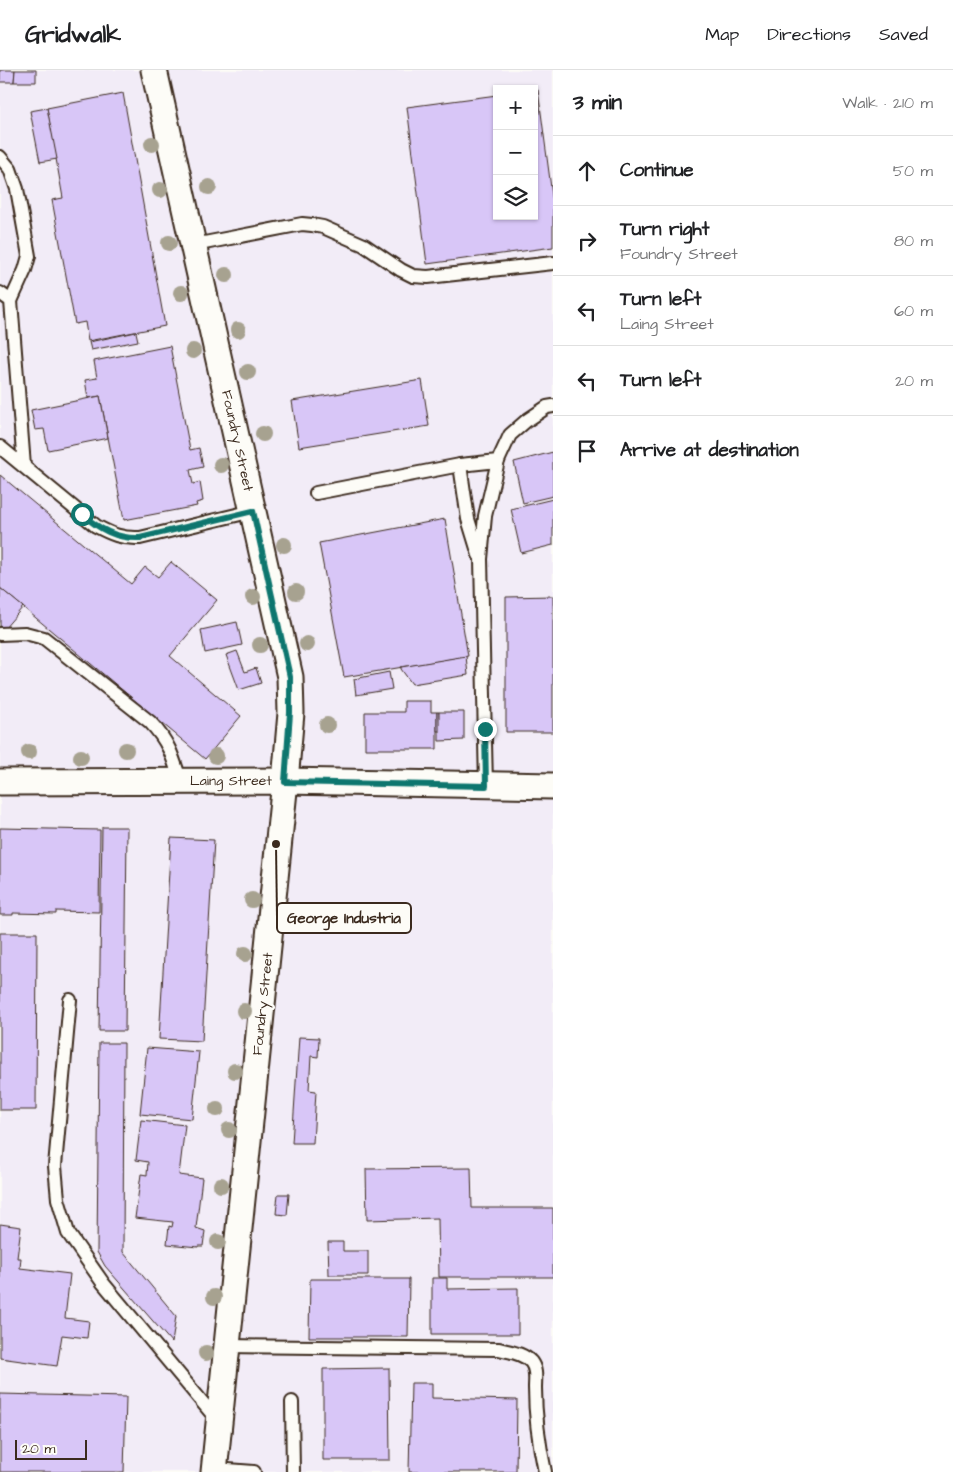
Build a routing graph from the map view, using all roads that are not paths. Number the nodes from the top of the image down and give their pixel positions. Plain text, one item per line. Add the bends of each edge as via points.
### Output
1 (154, 70) edge
2 (0, 157) edge
3 (194, 245) junction
4 (553, 263) edge
5 (0, 293) edge
6 (11, 301) junction
7 (553, 406) edge
8 (0, 447) edge
9 (498, 460) junction
10 (460, 465) junction
11 (24, 466) junction
12 (316, 493) dead end
13 (253, 511) junction
14 (480, 560) junction
15 (0, 634) edge
16 (0, 782) edge
17 (285, 782) junction
18 (181, 783) junction
19 (486, 786) junction
20 (553, 786) edge
21 (70, 1000) dead end
22 (228, 1346) junction
23 (292, 1402) dead end
24 (220, 1423) junction
25 (214, 1470) edge
26 (254, 1472) edge
27 (293, 1472) edge
28 (546, 1472) edge

1 - 3 street, Foundry Street
2 - 6 lane via 10,169 17,189 29,256
3 - 4 lane via 307,224 323,227 364,245 413,276
3 - 13 street, Foundry Street
5 - 6 lane
6 - 11 lane
7 - 9 lane via 526,421 510,435
8 - 11 lane
9 - 10 lane
9 - 14 lane
10 - 12 lane
10 - 14 lane via 468,519
11 - 13 lane via 96,526 127,539
13 - 17 street, Foundry Street via 290,677
14 - 19 lane
15 - 18 lane via 25,633 44,638 150,722 170,747
16 - 18 street, Laing Street
17 - 18 street, Laing Street
17 - 19 street, Laing Street
17 - 22 street, Foundry Street
19 - 20 street, Laing Street
21 - 24 lane via 55,1166 58,1199 68,1233 103,1283
22 - 24 street, Foundry Street
22 - 28 lane via 499,1350 518,1354 529,1360 534,1368 536,1414
23 - 27 lane
24 - 25 street, Foundry Street
25 - 26 lane

